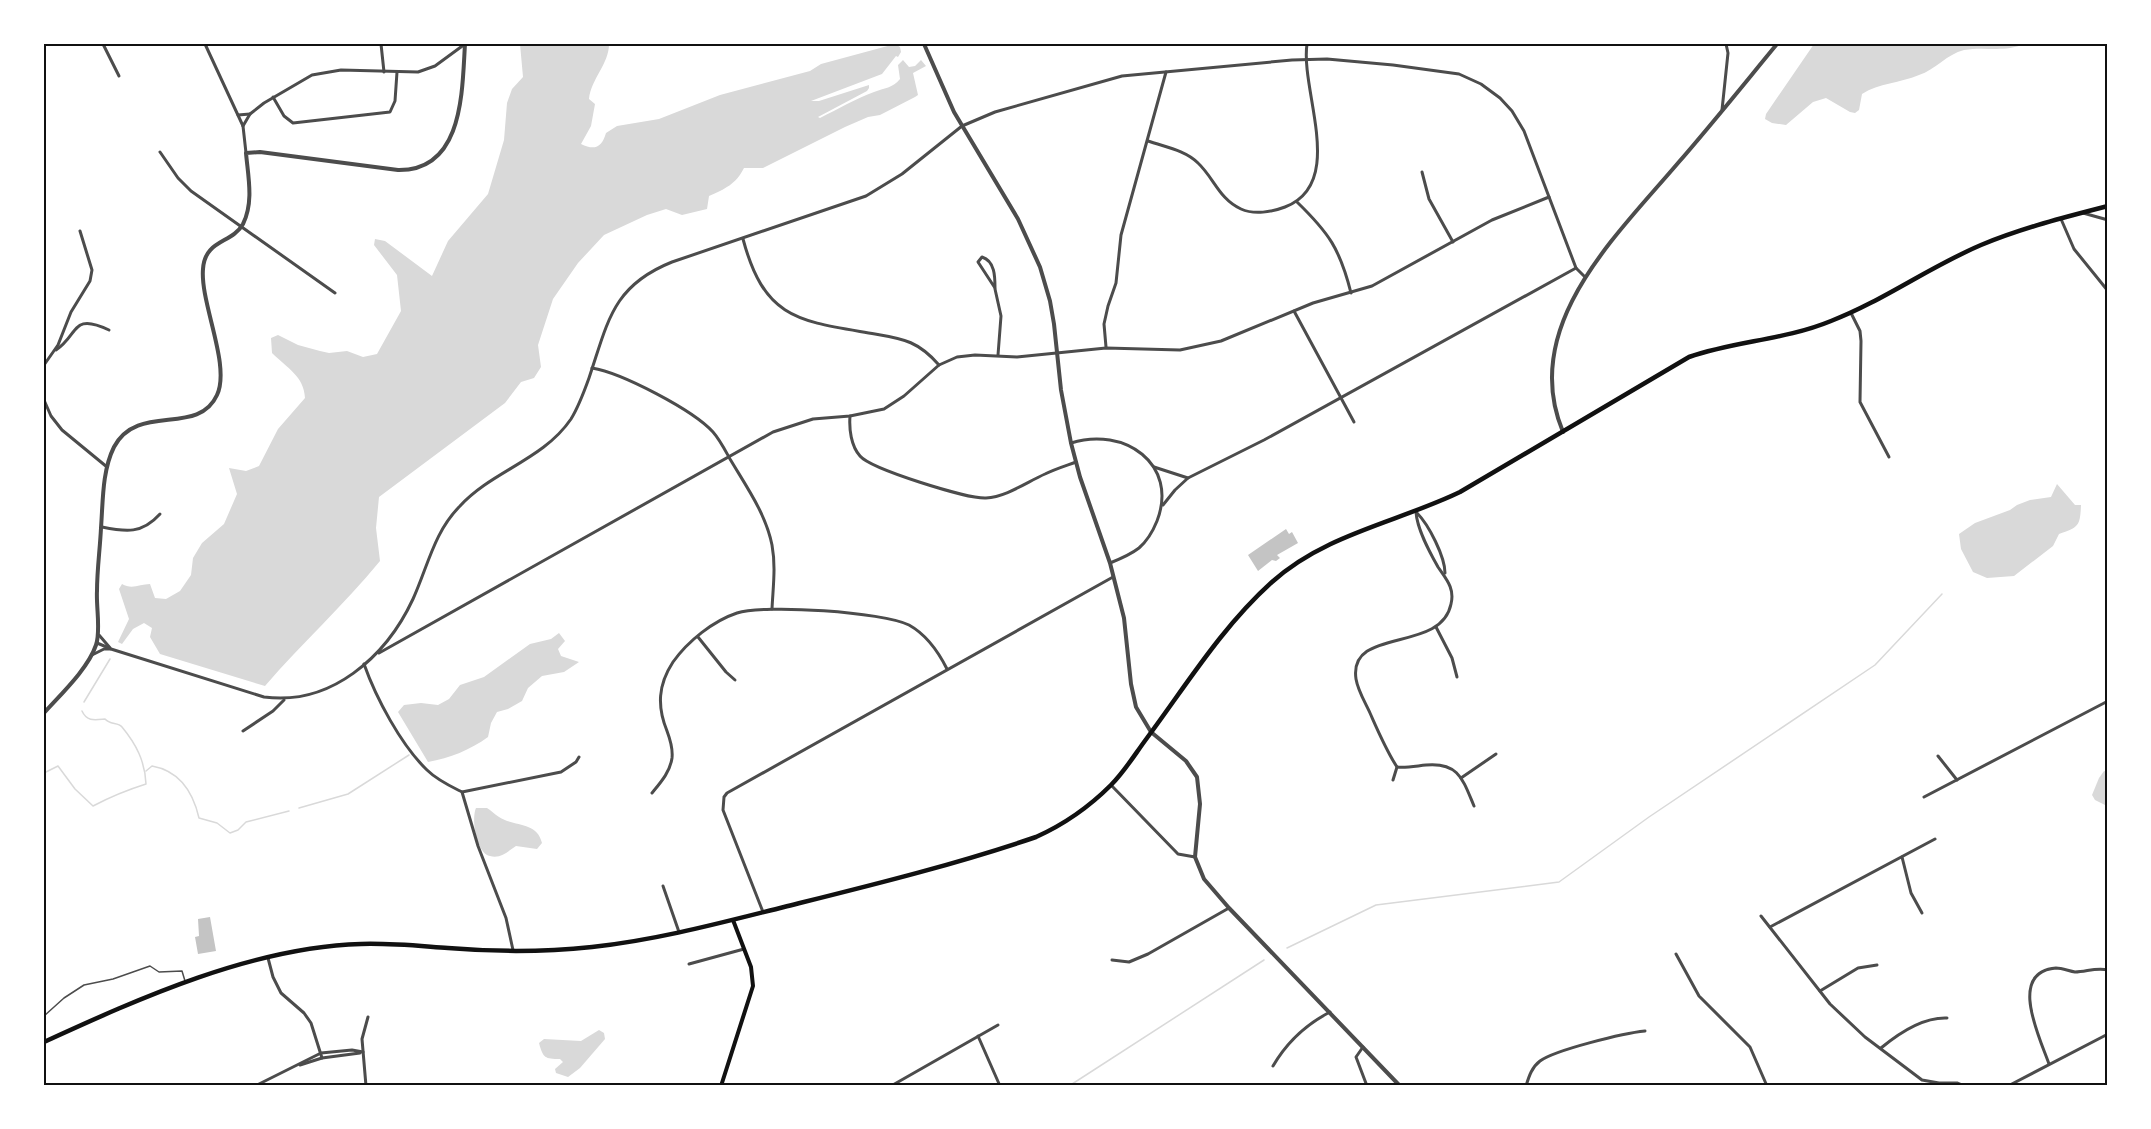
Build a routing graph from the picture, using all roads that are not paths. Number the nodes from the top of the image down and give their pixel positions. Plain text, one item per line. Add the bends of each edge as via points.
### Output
1 (103, 44) edge
2 (205, 44) edge
3 (381, 44) edge
4 (465, 44) edge
5 (924, 44) edge
6 (1307, 44) edge
7 (1726, 44) edge
8 (1777, 44) edge
9 (1306, 60) junction
10 (384, 72) junction
11 (396, 72) junction
12 (1166, 72) junction
13 (119, 76) dead end
14 (273, 97) junction
15 (1722, 111) junction
16 (250, 114) junction
17 (238, 115) junction
18 (243, 126) junction
19 (962, 126) junction
20 (1148, 141) junction
21 (160, 152) dead end
22 (246, 153) junction
23 (1422, 172) dead end
24 (1549, 197) junction
25 (1297, 202) junction
26 (2108, 206) edge
27 (2082, 213) junction
28 (2061, 219) junction
29 (2108, 220) edge
30 (242, 227) junction
31 (80, 231) dead end
32 (743, 238) junction
33 (1453, 242) junction
34 (1576, 268) junction
35 (1585, 277) junction
36 (995, 288) junction
37 (2108, 291) edge
38 (1351, 292) junction
39 (335, 293) dead end
40 (1294, 311) junction
41 (1851, 313) junction
42 (109, 330) dead end
43 (1106, 348) junction
44 (55, 350) junction
45 (1059, 354) junction
46 (998, 355) junction
47 (44, 365) edge
48 (939, 365) junction
49 (592, 368) junction
50 (1340, 398) junction
51 (44, 400) edge
52 (850, 416) junction
53 (1354, 422) dead end
54 (1563, 432) junction
55 (1071, 444) junction
56 (728, 456) junction
57 (1889, 457) dead end
58 (1076, 462) junction
59 (107, 467) junction
60 (1154, 467) junction
61 (1188, 478) junction
62 (1163, 505) junction
63 (1416, 512) junction
64 (160, 514) dead end
65 (102, 527) junction
66 (1110, 563) junction
67 (1445, 575) junction
68 (1113, 577) junction
69 (772, 609) junction
70 (1436, 627) junction
71 (98, 633) junction
72 (699, 637) junction
73 (97, 643) junction
74 (111, 649) junction
75 (377, 654) junction
76 (92, 655) junction
77 (364, 664) junction
78 (947, 669) junction
79 (1457, 677) dead end
80 (735, 680) dead end
81 (284, 700) junction
82 (2108, 701) edge
83 (44, 713) edge
84 (243, 731) dead end
85 (1151, 732) junction
86 (1496, 754) dead end
87 (1938, 756) dead end
88 (579, 757) dead end
89 (1397, 767) junction
90 (1461, 778) junction
91 (1393, 780) dead end
92 (1957, 780) junction
93 (1111, 785) junction
94 (462, 792) junction
95 (652, 793) dead end
96 (1924, 797) dead end
97 (1474, 806) dead end
98 (1935, 839) dead end
99 (1195, 857) junction
100 (1902, 857) junction
101 (663, 886) dead end
102 (1229, 908) junction
103 (763, 912) junction
104 (1922, 913) dead end
105 (1761, 915) dead end
106 (733, 920) junction
107 (1770, 927) junction
108 (679, 932) junction
109 (744, 950) junction
110 (513, 952) junction
111 (1676, 954) dead end
112 (268, 958) junction
113 (1112, 960) dead end
114 (689, 964) dead end
115 (1877, 965) dead end
116 (2108, 969) edge
117 (185, 982) junction
118 (1820, 991) junction
119 (1330, 1012) junction
120 (44, 1016) edge
121 (368, 1017) dead end
122 (1947, 1018) dead end
123 (998, 1025) dead end
124 (1644, 1031) dead end
125 (2108, 1034) edge
126 (978, 1036) junction
127 (44, 1042) edge
128 (1363, 1047) junction
129 (1881, 1048) junction
130 (363, 1052) junction
131 (321, 1053) junction
132 (322, 1058) junction
133 (2049, 1064) junction
134 (298, 1065) junction
135 (1273, 1066) dead end
136 (1952, 1085) edge
137 (255, 1086) edge
138 (366, 1086) edge
139 (658, 1086) edge
140 (668, 1086) edge
141 (721, 1086) edge
142 (891, 1086) edge
143 (1000, 1086) edge
144 (1367, 1086) edge
145 (1400, 1086) edge
146 (1526, 1086) edge
147 (1767, 1086) edge
148 (1964, 1086) edge
149 (2008, 1086) edge

1 - 13 street
2 - 17 street
3 - 10 street
4 - 11 street via 430,69
4 - 22 street via 456,128 444,148 427,164 398,170
5 - 19 street
6 - 9 street
7 - 15 street
8 - 15 street
9 - 12 street
9 - 24 street via 1404,66 1459,74 1476,81 1500,98 1519,121
9 - 25 street via 1319,154 1314,177
10 - 11 street
10 - 14 street via 323,71
11 - 14 street via 395,101 390,112 293,123
12 - 19 street via 1104,80 995,112
12 - 20 street
14 - 16 street
15 - 35 street
16 - 17 street
16 - 18 street
17 - 18 street
18 - 22 street
19 - 32 street via 882,187
19 - 45 street via 1018,219 1035,256 1050,301
20 - 25 street via 1192,158 1221,195 1240,209 1274,211
20 - 43 street via 1121,234 1116,283 1104,324
21 - 30 street via 191,191
22 - 30 street via 250,200
23 - 33 street via 1429,199
24 - 33 street via 1492,220
24 - 34 street
25 - 38 street via 1335,246
26 - 27 main road
27 - 28 main road
27 - 29 street
28 - 37 street via 2074,249
28 - 41 main road via 1980,246
30 - 39 street
30 - 59 street via 214,245 202,271 219,364 218,394 197,415 149,421 132,428 116,444
31 - 44 street via 92,270 90,281
32 - 48 street via 761,287 788,312 810,322 911,342 927,350
32 - 49 street via 672,262 636,281 610,315
33 - 38 street via 1372,286
34 - 35 street
34 - 50 street
35 - 54 street via 1563,322 1551,368 1552,399
36 - 36 street via 992,264 982,257 978,262 980,268
36 - 46 street via 1001,316
38 - 40 street
40 - 43 street via 1204,346 1180,350
40 - 50 street
41 - 54 main road via 1811,328 1689,357
41 - 57 street via 1860,331 1860,402
42 - 44 street via 85,323
43 - 45 street
44 - 47 street
45 - 46 street
45 - 55 street
46 - 48 street via 957,357
48 - 52 street via 890,407
49 - 56 street via 619,375 703,423 716,435
49 - 75 street via 576,411 562,431 540,451 469,497 452,514 436,539 412,601
50 - 53 street
50 - 61 street
51 - 59 street via 62,430
52 - 56 street via 795,423
52 - 58 street via 854,446 864,460 960,495 984,498 1002,494
54 - 63 main road via 1460,492
55 - 58 street
55 - 60 street via 1095,438 1119,441
56 - 69 street via 768,532 774,560
56 - 75 street
58 - 66 street
59 - 65 street
60 - 61 street
60 - 62 street
61 - 62 street
62 - 66 street via 1145,542 1131,554
63 - 67 street via 1417,522
63 - 67 street via 1425,520 1445,565
63 - 85 main road via 1328,544 1274,579 1232,622
64 - 65 street via 143,528
65 - 71 street
66 - 68 street
67 - 70 street via 1452,593 1451,606
68 - 78 street
68 - 85 street via 1124,618 1136,707
69 - 72 street via 737,613 710,626
69 - 78 street via 892,619 914,628 928,640
70 - 79 street
70 - 89 street via 1370,649 1356,668 1360,691
71 - 73 street
71 - 74 street
72 - 80 street
72 - 95 street via 675,660 661,687 660,710 672,756 667,774
73 - 74 street
73 - 76 street
74 - 76 street
74 - 81 street
75 - 77 street
76 - 83 street
77 - 81 street via 332,687
77 - 94 street via 389,716 415,756 436,777
78 - 103 street via 737,786 724,797 725,816
81 - 84 street
82 - 92 street
85 - 93 main road
85 - 99 street via 1186,761 1199,784
86 - 90 street
87 - 92 street
88 - 94 street via 561,772
89 - 90 street via 1445,765 1456,770
89 - 91 street
90 - 97 street
92 - 96 street
93 - 99 street via 1178,854
93 - 103 main road via 1083,811 1036,837
94 - 110 street via 506,918
98 - 100 street
99 - 102 street via 1204,879
100 - 104 street via 1911,893
100 - 107 street
101 - 108 street
102 - 113 street via 1148,954 1129,962
102 - 119 street
103 - 106 main road
105 - 107 street
106 - 108 main road
106 - 109 main road
107 - 118 street
108 - 110 main road via 596,947
109 - 114 street
109 - 141 main road via 753,986
110 - 112 main road via 359,944
111 - 147 street via 1699,996 1750,1047
112 - 117 main road
112 - 131 street via 281,993 311,1023
115 - 118 street via 1858,968
116 - 133 street via 2074,972 2056,968 2045,971 2031,983 2029,1000
117 - 120 lane via 182,971 159,972 150,966 84,985
117 - 127 main road
118 - 129 street via 1842,1017
119 - 128 street
119 - 135 street via 1302,1029
121 - 130 street
122 - 129 street via 1927,1021 1895,1036
123 - 126 street
124 - 146 street via 1548,1056 1534,1067
125 - 133 street
126 - 142 street
126 - 143 street
128 - 144 street via 1356,1058
128 - 145 street
129 - 136 street via 1922,1080
130 - 131 street
130 - 132 street
130 - 138 street
131 - 132 street
131 - 134 street
132 - 134 street
133 - 149 street
134 - 137 street
136 - 148 street
139 - 140 street

